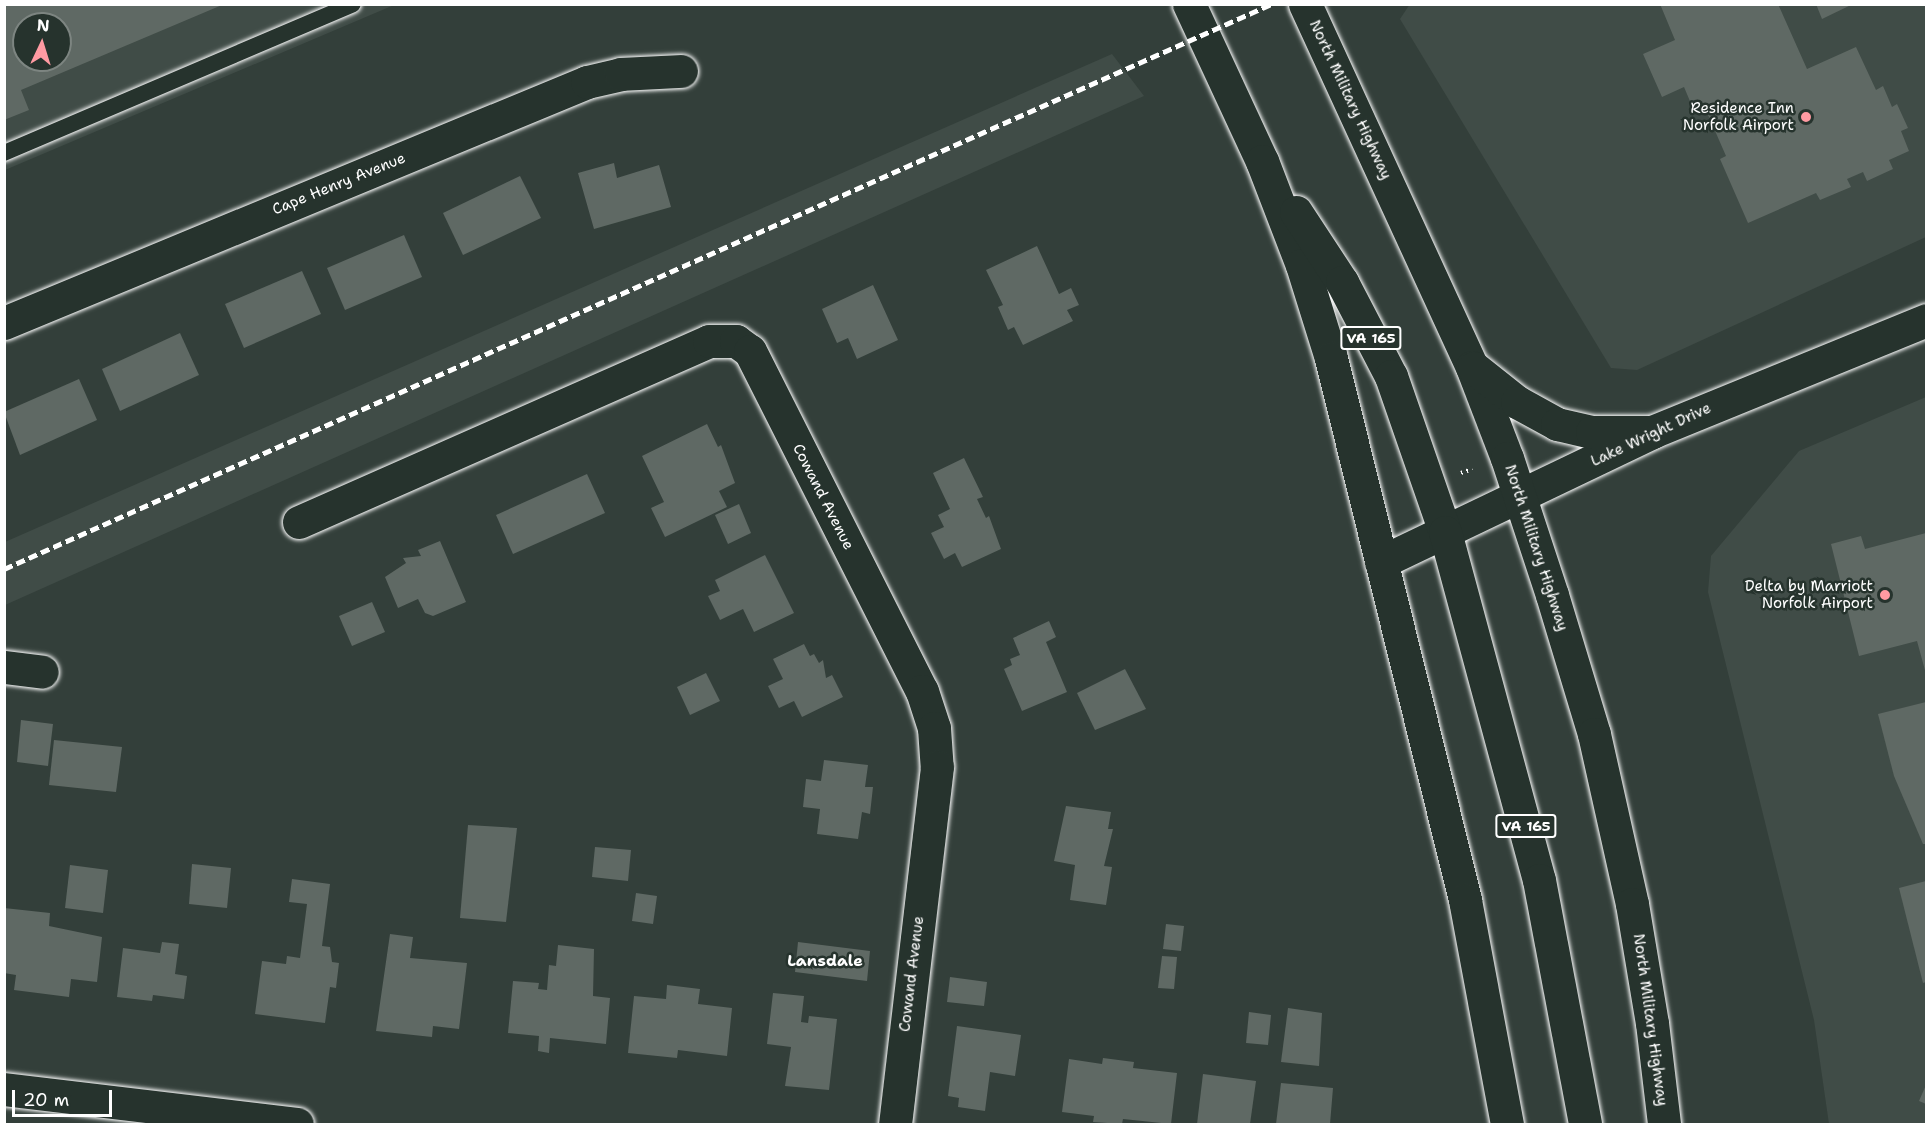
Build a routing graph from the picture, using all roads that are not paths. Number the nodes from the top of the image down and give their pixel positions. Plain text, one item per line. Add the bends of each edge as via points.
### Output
1 (354, 4) edge
2 (1189, 4) edge
3 (1305, 4) edge
4 (681, 71) dead end
5 (4, 153) edge
6 (1262, 161) junction
7 (1926, 320) edge
8 (4, 323) edge
9 (1472, 367) junction
10 (1652, 432) junction
11 (1520, 497) junction
12 (299, 522) dead end
13 (1445, 532) junction
14 (1382, 562) junction
15 (4, 667) edge
16 (42, 672) dead end
17 (1662, 1086) junction
18 (4, 1089) edge
19 (297, 1125) edge
20 (895, 1125) edge
21 (1507, 1125) edge
22 (1585, 1125) edge
23 (1664, 1125) edge
24 (1677, 1125) edge

1 - 5 lane
2 - 6 main road, VA 165
3 - 9 main road, North Military Highway
4 - 8 main road, Cape Henry Avenue via 621,74 587,82
6 - 13 main road, VA 165 via 1342,282 1391,376
6 - 14 main road via 1302,265 1331,358
7 - 10 main road, Lake Wright Drive
9 - 10 main road via 1517,402 1557,423 1592,432
9 - 11 main road, North Military Highway
10 - 11 main road, Lake Wright Drive
11 - 13 main road, Lake Wright Drive
11 - 17 main road, North Military Highway via 1594,734 1632,904
12 - 20 main road, Cowand Avenue via 709,341 736,341 750,351 922,691 934,728 937,767
13 - 14 main road, Lake Wright Drive
13 - 22 main road, VA 165 via 1539,880 1563,990
14 - 21 main road via 1465,900
15 - 16 main road
17 - 23 main road, North Military Highway
17 - 24 main road
18 - 19 main road

